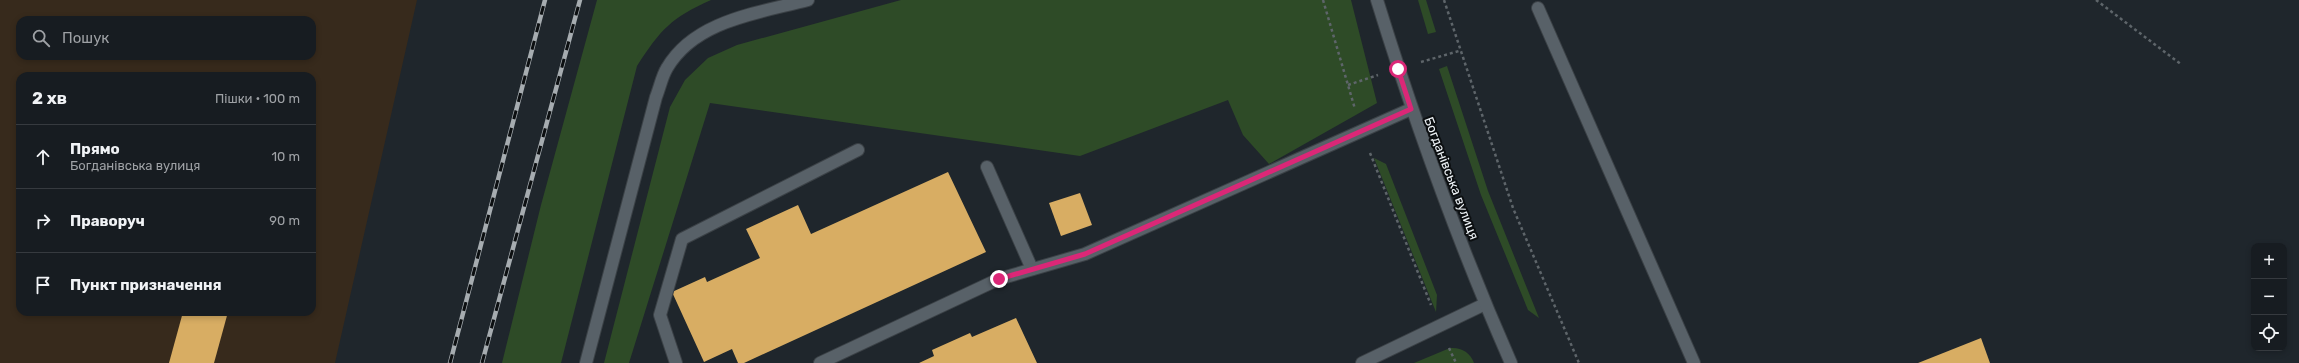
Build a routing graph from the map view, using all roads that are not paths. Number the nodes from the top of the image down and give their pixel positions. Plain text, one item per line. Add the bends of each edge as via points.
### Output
1 (808, 0) edge
2 (1377, 0) edge
3 (1538, 8) dead end
4 (1411, 109) junction
5 (858, 150) dead end
6 (987, 167) dead end
7 (1032, 269) junction
8 (1485, 304) junction
9 (586, 363) edge
10 (676, 363) edge
11 (820, 363) edge
12 (1362, 363) edge
13 (1511, 363) edge
14 (1694, 363) edge

1 - 9 main road via 712,27 687,44 667,68 656,97
2 - 4 main road, Богданівська вулиця
3 - 14 main road
4 - 7 main road via 1085,254
4 - 8 main road, Богданівська вулиця
5 - 10 main road via 682,239 660,315
6 - 7 main road
7 - 11 main road via 999,279
8 - 12 main road
8 - 13 main road, Богданівська вулиця

